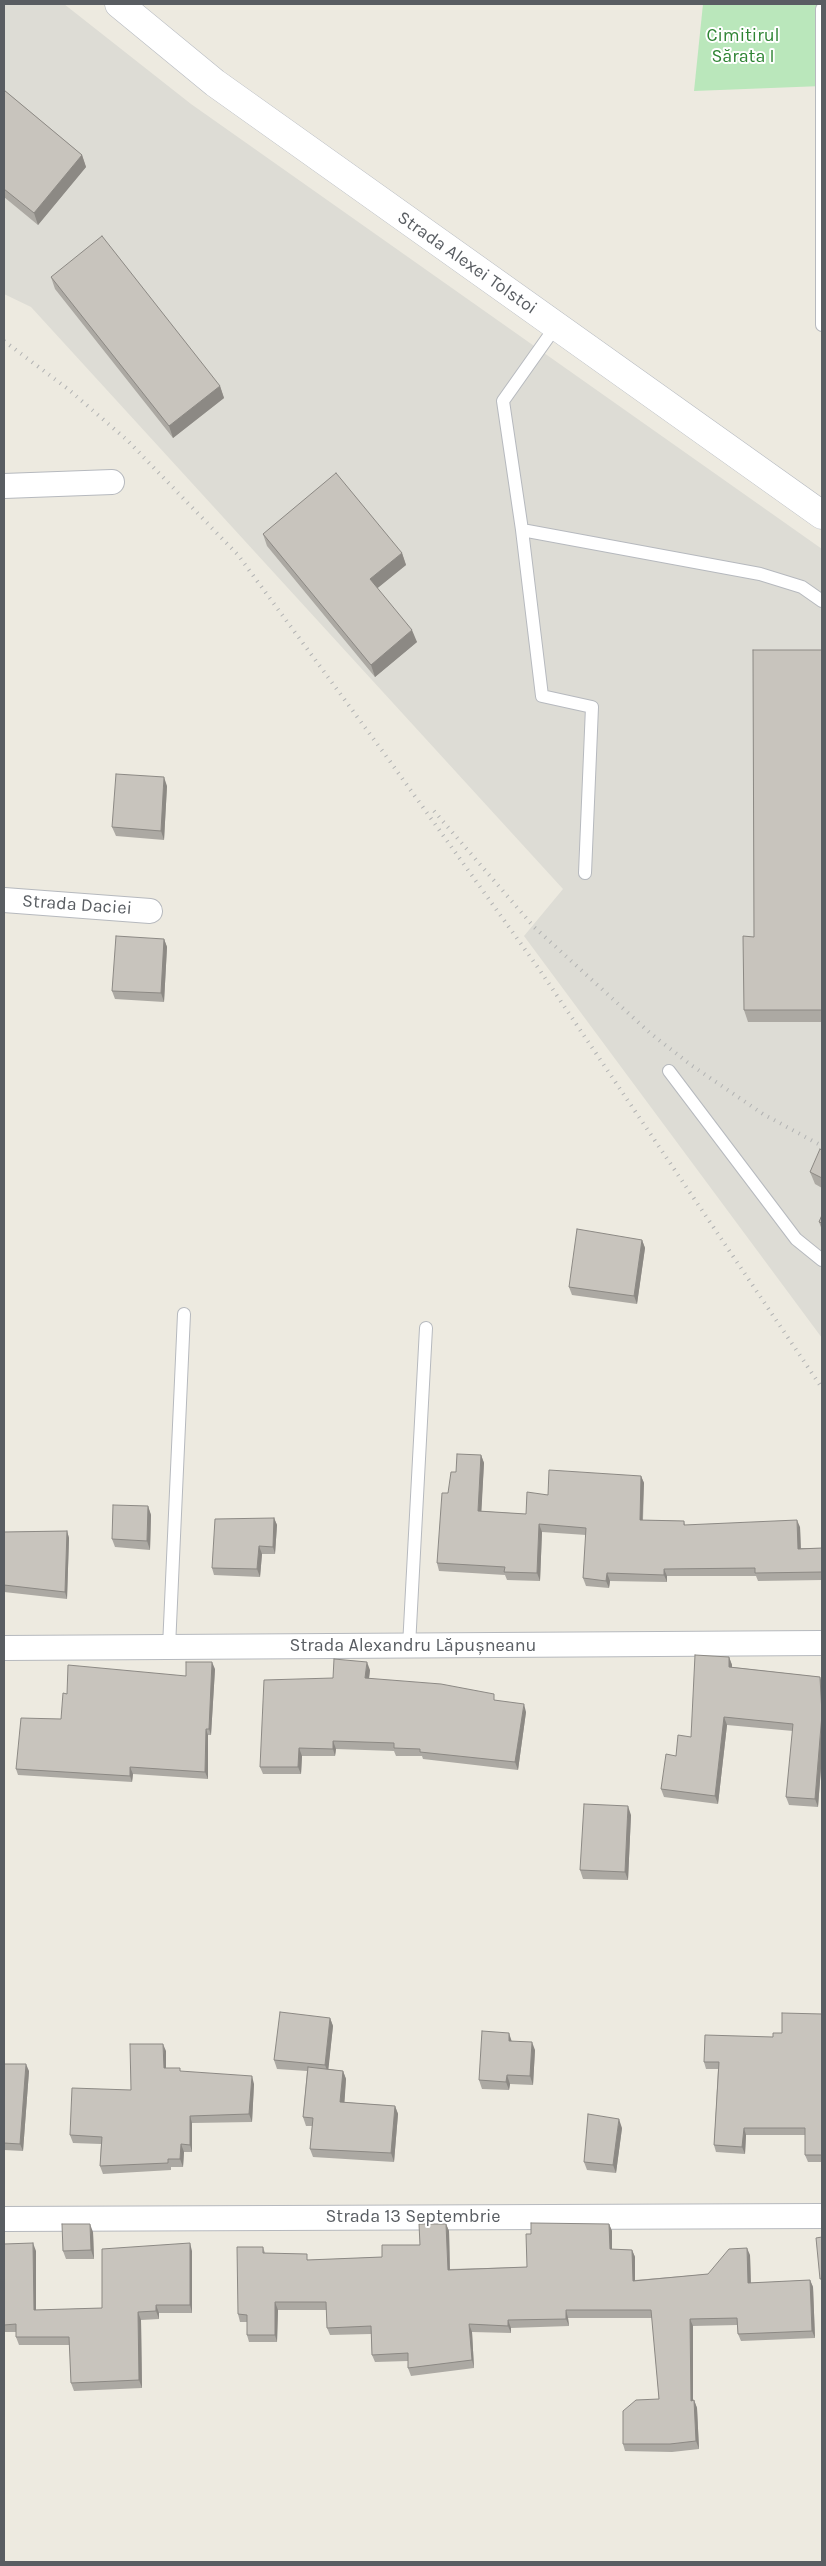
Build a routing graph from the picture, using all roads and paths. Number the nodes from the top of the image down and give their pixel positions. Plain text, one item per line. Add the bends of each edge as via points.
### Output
1 (119, 4) edge
2 (822, 9) edge
3 (822, 325) edge
4 (556, 326) junction
5 (112, 482) dead end
6 (4, 486) edge
7 (822, 514) edge
8 (522, 530) junction
9 (822, 601) edge
10 (585, 873) dead end
11 (4, 900) edge
12 (150, 911) dead end
13 (669, 1071) dead end
14 (822, 1260) edge
15 (184, 1314) dead end
16 (426, 1328) dead end
17 (822, 1643) edge
18 (409, 1646) junction
19 (169, 1647) junction
20 (4, 1648) edge
21 (822, 2216) edge
22 (4, 2219) edge

1 - 4 main road, Strada Alexei Tolstoi via 215,83
2 - 3 lane
4 - 7 main road, Strada Alexei Tolstoi
4 - 8 lane via 503,401
5 - 6 street
8 - 9 lane via 760,574 802,587
8 - 10 lane via 542,696 592,707
11 - 12 street, Strada Daciei
13 - 14 lane via 796,1239
15 - 19 lane
16 - 18 lane
17 - 18 street, Strada Alexandru Lăpușneanu
18 - 19 street, Strada Alexandru Lăpușneanu
19 - 20 street, Strada Alexandru Lăpușneanu
21 - 22 street, Strada 13 Septembrie

